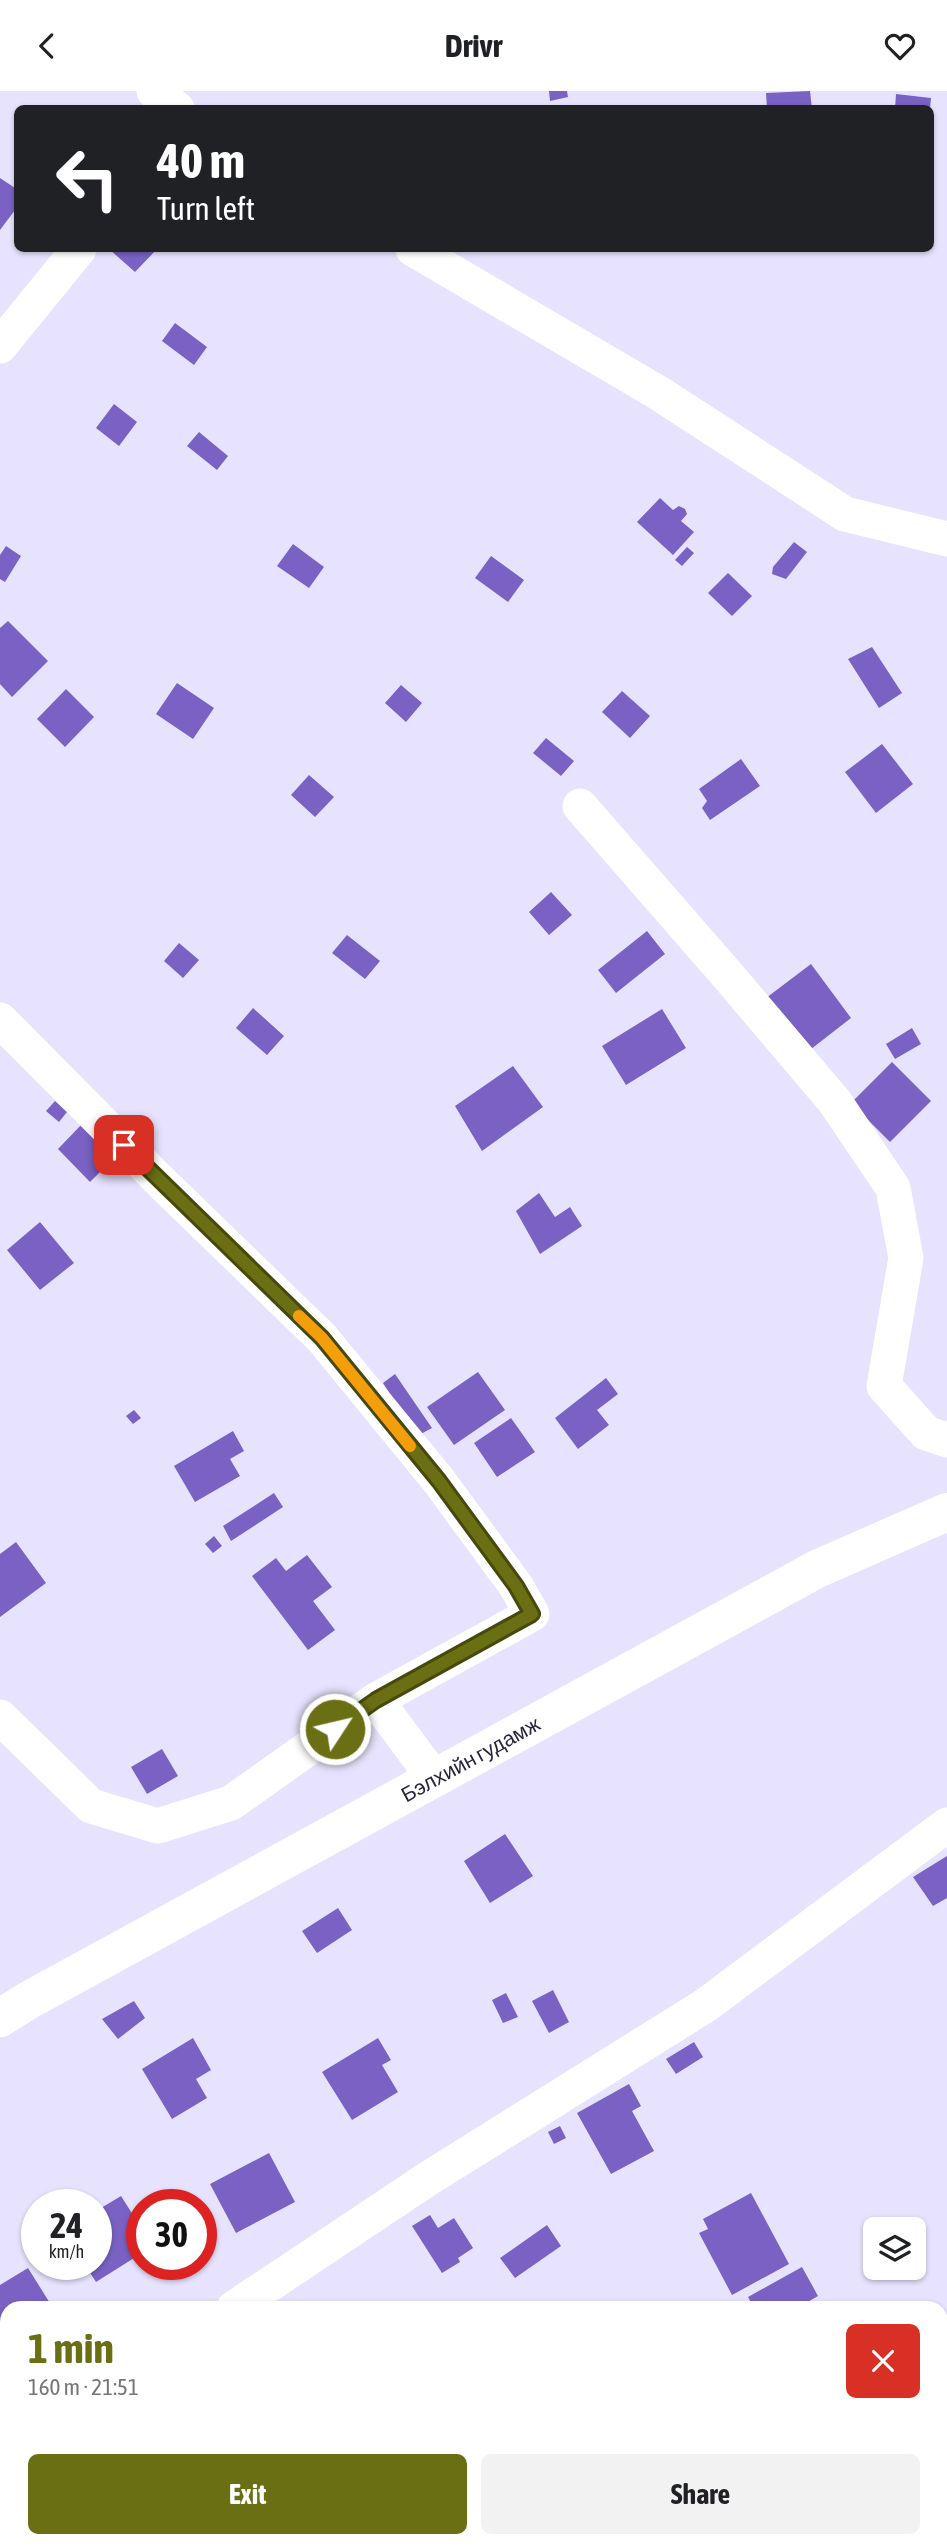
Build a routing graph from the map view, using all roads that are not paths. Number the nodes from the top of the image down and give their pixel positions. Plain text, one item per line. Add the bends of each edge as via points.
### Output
1 (154, 91) edge
2 (172, 105) edge
3 (77, 252) edge
4 (417, 252) edge
5 (0, 346) edge
6 (947, 538) edge
7 (580, 806) dead end
8 (0, 1020) edge
9 (947, 1440) edge
10 (947, 1512) edge
11 (376, 1700) junction
12 (0, 1717) edge
13 (434, 1778) junction
14 (947, 1825) edge
15 (0, 2018) edge
16 (244, 2301) edge

1 - 2 street
3 - 5 street
4 - 6 street via 657,392 845,514
7 - 9 street via 835,1102 893,1188 906,1258 884,1386 926,1433
8 - 11 street via 322,1338 439,1481 532,1614
10 - 13 main road, Бэлхийн гудамж via 817,1569
11 - 12 street via 231,1803 158,1826 91,1806
11 - 13 street
13 - 15 main road, Бэлхийн гудамж
14 - 16 street via 706,2005 426,2180

